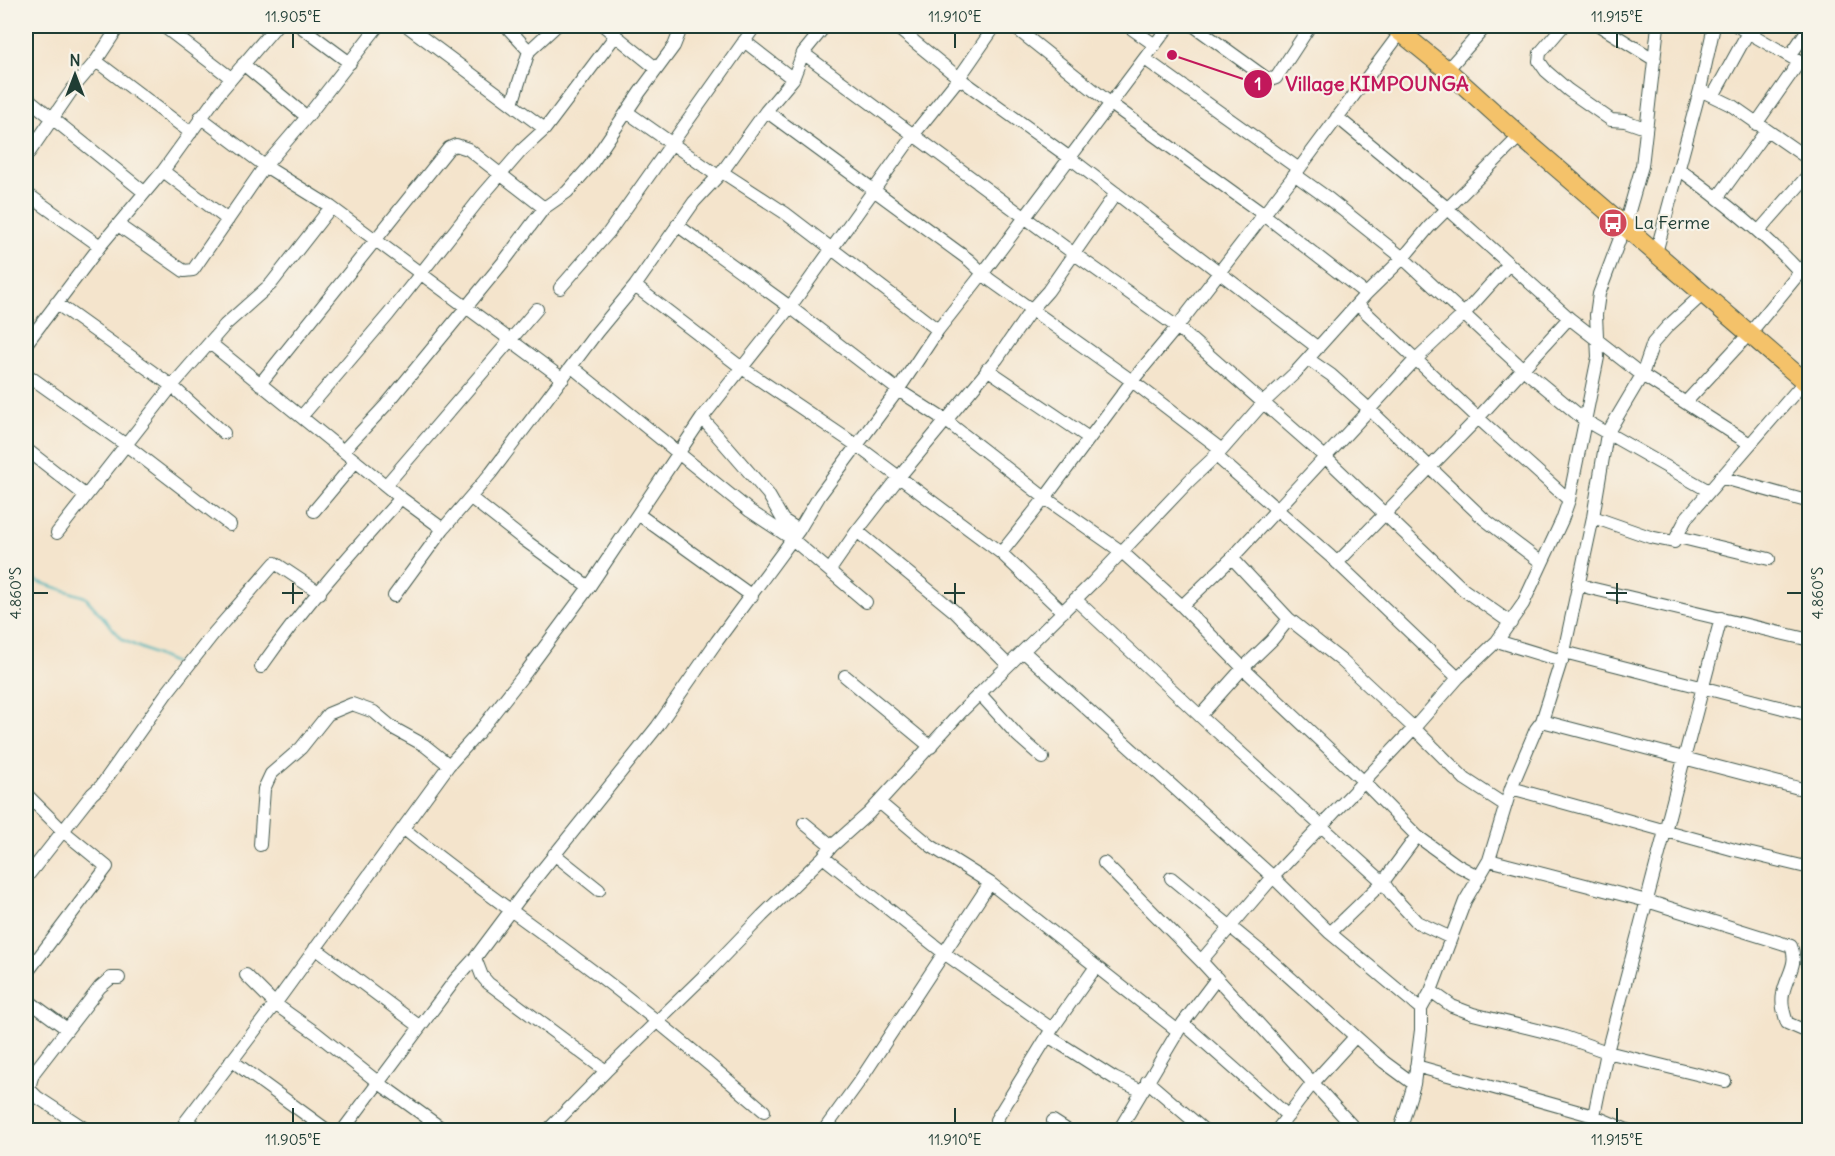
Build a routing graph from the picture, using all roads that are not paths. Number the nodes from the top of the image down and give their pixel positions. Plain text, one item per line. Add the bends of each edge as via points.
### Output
1 (119, 26) edge
2 (164, 26) edge
3 (274, 26) edge
4 (300, 26) edge
5 (378, 26) edge
6 (406, 26) edge
7 (506, 26) edge
8 (556, 26) edge
9 (604, 26) edge
10 (755, 26) edge
11 (825, 26) edge
12 (895, 26) edge
13 (995, 26) edge
14 (1013, 26) edge
15 (1128, 26) edge
16 (1170, 26) edge
17 (1194, 26) edge
18 (1310, 26) edge
19 (1486, 26) edge
20 (1563, 26) edge
21 (1600, 26) edge
22 (1658, 26) edge
23 (1714, 26) edge
24 (1809, 26) edge
25 (679, 27) edge
26 (1746, 27) edge
27 (1397, 29) edge
28 (616, 35) junction
29 (744, 41) junction
30 (1155, 45) junction
31 (529, 51) junction
32 (803, 53) junction
33 (1145, 59) junction
34 (1655, 60) junction
35 (96, 61) junction
36 (1800, 62) edge
37 (350, 63) junction
38 (243, 64) junction
39 (657, 69) junction
40 (1447, 70) junction
41 (231, 78) junction
42 (960, 78) junction
43 (793, 79) junction
44 (1700, 90) junction
45 (1713, 96) junction
46 (26, 97) edge
47 (512, 104) junction
48 (1111, 104) junction
49 (766, 111) junction
50 (627, 112) junction
51 (200, 117) junction
52 (307, 117) junction
53 (1337, 117) junction
54 (52, 118) junction
55 (1761, 127) junction
56 (1646, 128) junction
57 (545, 129) junction
58 (191, 132) junction
59 (914, 134) junction
60 (1520, 136) junction
61 (672, 144) junction
62 (26, 157) edge
63 (1070, 158) junction
64 (1809, 160) edge
65 (265, 166) junction
66 (1680, 170) junction
67 (162, 171) junction
68 (1297, 172) junction
69 (1809, 173) edge
70 (502, 174) junction
71 (720, 174) junction
72 (873, 190) junction
73 (144, 192) junction
74 (26, 193) edge
75 (1116, 193) junction
76 (1718, 197) junction
77 (331, 207) junction
78 (544, 208) junction
79 (1447, 208) junction
80 (1263, 214) junction
81 (1025, 216) junction
82 (228, 220) junction
83 (118, 225) junction
84 (677, 225) junction
85 (1625, 225) junction
86 (1759, 231) junction
87 (374, 240) junction
88 (100, 246) junction
89 (832, 248) junction
90 (1073, 253) junction
91 (1656, 253) junction
92 (1403, 258) junction
93 (1809, 261) edge
94 (1508, 265) junction
95 (1218, 271) junction
96 (1800, 272) junction
97 (983, 273) junction
98 (420, 274) junction
99 (635, 286) junction
100 (560, 288) dead end
101 (1703, 294) junction
102 (1361, 299) junction
103 (56, 303) junction
104 (790, 307) junction
105 (466, 308) junction
106 (537, 309) dead end
107 (1030, 310) junction
108 (1463, 315) junction
109 (1569, 318) junction
110 (1177, 327) junction
111 (938, 330) junction
112 (1750, 333) junction
113 (1597, 339) junction
114 (509, 340) junction
115 (210, 343) junction
116 (26, 344) edge
117 (1318, 348) junction
118 (1308, 359) junction
119 (1415, 360) junction
120 (572, 367) junction
121 (742, 368) junction
122 (987, 369) junction
123 (1523, 369) junction
124 (26, 374) edge
125 (1642, 375) junction
126 (563, 379) junction
127 (1132, 381) junction
128 (260, 384) junction
129 (1807, 384) edge
130 (172, 386) junction
131 (898, 390) junction
132 (1264, 402) junction
133 (1686, 402) junction
134 (1370, 410) junction
135 (301, 417) junction
136 (702, 418) junction
137 (1478, 418) junction
138 (945, 420) junction
139 (1586, 421) junction
140 (224, 433) dead end
141 (1607, 434) junction
142 (1089, 438) junction
143 (1750, 444) junction
144 (856, 445) junction
145 (126, 446) junction
146 (26, 449) edge
147 (344, 451) junction
148 (1219, 452) junction
149 (679, 453) junction
150 (1325, 457) junction
151 (356, 461) junction
152 (1431, 466) junction
153 (900, 476) junction
154 (1720, 477) junction
155 (386, 484) junction
156 (1709, 491) junction
157 (86, 496) junction
158 (401, 498) junction
159 (471, 498) junction
160 (1045, 498) junction
161 (1569, 500) junction
162 (1809, 502) edge
163 (1277, 510) junction
164 (314, 511) dead end
165 (1384, 513) junction
166 (638, 514) junction
167 (1593, 517) junction
168 (230, 525) dead end
169 (443, 529) junction
170 (857, 531) junction
171 (57, 533) dead end
172 (795, 535) junction
173 (1678, 537) junction
174 (1122, 552) junction
175 (1001, 553) junction
176 (1232, 558) junction
177 (1769, 559) dead end
178 (1337, 563) junction
179 (1542, 563) junction
180 (830, 570) junction
181 (1578, 583) junction
182 (589, 587) junction
183 (320, 593) junction
184 (394, 596) dead end
185 (752, 596) junction
186 (1075, 598) junction
187 (866, 602) dead end
188 (1182, 606) junction
189 (1063, 612) junction
190 (1720, 618) junction
191 (1289, 619) junction
192 (1511, 623) junction
193 (1497, 640) junction
194 (1809, 640) edge
195 (1023, 651) junction
196 (1563, 657) junction
197 (1008, 665) junction
198 (261, 667) dead end
199 (1243, 668) junction
200 (846, 676) dead end
201 (1458, 678) junction
202 (1704, 687) junction
203 (980, 694) junction
204 (1809, 715) edge
205 (1200, 716) junction
206 (1542, 721) junction
207 (1414, 728) junction
208 (931, 747) junction
209 (1043, 758) dead end
210 (1684, 758) junction
211 (449, 765) junction
212 (1363, 781) junction
213 (1511, 788) junction
214 (1809, 791) edge
215 (26, 794) edge
216 (879, 802) junction
217 (1505, 805) junction
218 (804, 823) dead end
219 (1323, 826) junction
220 (403, 828) junction
221 (1664, 830) junction
222 (63, 831) junction
223 (1417, 836) junction
224 (260, 845) dead end
225 (832, 846) junction
226 (554, 854) junction
227 (823, 858) junction
228 (1489, 860) junction
229 (1104, 863) dead end
230 (1809, 868) edge
231 (1273, 877) junction
232 (1479, 877) junction
233 (26, 878) edge
234 (1171, 878) dead end
235 (1383, 882) junction
236 (990, 883) junction
237 (599, 890) dead end
238 (1647, 901) junction
239 (510, 910) junction
240 (1232, 927) junction
241 (1330, 933) junction
242 (1451, 938) junction
243 (315, 948) junction
244 (944, 952) junction
245 (475, 958) junction
246 (1201, 961) junction
247 (1095, 968) junction
248 (26, 974) edge
249 (246, 975) dead end
250 (119, 978) dead end
251 (1217, 978) junction
252 (1431, 992) junction
253 (26, 999) edge
254 (275, 1004) junction
255 (1421, 1009) junction
256 (659, 1021) junction
257 (420, 1026) junction
258 (1180, 1027) junction
259 (67, 1029) junction
260 (1050, 1032) junction
261 (1809, 1033) edge
262 (1355, 1037) junction
263 (1607, 1052) junction
264 (231, 1060) junction
265 (1416, 1066) junction
266 (606, 1071) junction
267 (1725, 1081) dead end
268 (379, 1083) junction
269 (1312, 1084) junction
270 (1414, 1084) junction
271 (1144, 1086) junction
272 (27, 1091) edge
273 (764, 1111) dead end
274 (1288, 1116) junction
275 (1594, 1116) junction
276 (996, 1120) dead end
277 (1053, 1121) dead end
278 (184, 1126) edge
279 (1402, 1128) edge
280 (87, 1131) edge
281 (201, 1131) edge
282 (327, 1131) edge
283 (343, 1131) edge
284 (444, 1131) edge
285 (548, 1131) edge
286 (824, 1131) edge
287 (1067, 1131) edge
288 (1119, 1131) edge
289 (1204, 1131) edge
290 (1277, 1131) edge
291 (1356, 1131) edge
292 (1591, 1131) edge
293 (1627, 1131) edge

1 - 35 street
2 - 41 street
3 - 38 street
4 - 37 street
5 - 37 street
6 - 47 street
7 - 31 street
8 - 31 street
9 - 28 street
10 - 29 street
11 - 32 street
12 - 42 street
13 - 42 street
14 - 48 street
15 - 30 street
16 - 30 street
17 - 18 street via 1273,80
19 - 40 street
20 - 56 street via 1540,53 1539,61 1546,71 1611,120 1625,120
21 - 34 street
22 - 34 street
23 - 44 street
24 - 36 street
25 - 39 street via 674,46
26 - 36 street
26 - 45 street
27 - 40 highway
27 - 53 street
28 - 39 street
28 - 57 street
29 - 43 street
29 - 61 street
30 - 33 street
31 - 47 street
32 - 43 street
32 - 59 street
33 - 48 street
33 - 68 street
34 - 56 street
35 - 54 street
35 - 58 street
36 - 55 street
37 - 52 street
38 - 41 street
38 - 52 street
39 - 50 street
40 - 60 highway
41 - 51 street
42 - 59 street
42 - 63 street
43 - 49 street
44 - 45 street
44 - 66 street
45 - 55 street
46 - 54 street
47 - 57 street
48 - 63 street
48 - 80 street
49 - 71 street
49 - 72 street
50 - 61 street
50 - 78 street via 590,166 567,192
51 - 58 street
51 - 65 street
52 - 65 street
53 - 68 street
53 - 79 street
54 - 62 street
54 - 73 street
55 - 64 street
55 - 76 street
56 - 85 street via 1642,166
57 - 70 street
58 - 67 street
59 - 72 street
59 - 81 street
60 - 79 street
60 - 85 highway
61 - 71 street
61 - 100 street via 609,232
63 - 75 street
63 - 81 street
65 - 77 street
65 - 82 street
66 - 76 street
66 - 91 street
67 - 73 street
67 - 82 street
68 - 80 street
68 - 92 street
69 - 86 street
70 - 78 street
70 - 87 street via 468,149 456,145 449,148
70 - 98 street
71 - 84 street
71 - 89 street via 785,213
72 - 89 street
72 - 97 street
73 - 83 street
74 - 88 street
75 - 90 street
75 - 95 street
76 - 86 street
77 - 87 street
77 - 115 street via 271,284
78 - 105 street
79 - 92 street
79 - 94 street
80 - 95 street
80 - 102 street
81 - 90 street
81 - 97 street
82 - 83 street via 196,268 189,271
83 - 88 street
84 - 99 street
84 - 104 street
85 - 91 highway
85 - 113 street via 1599,294
86 - 96 street
87 - 98 street
87 - 128 street
88 - 103 street
89 - 104 street
89 - 111 street
90 - 107 street
90 - 110 street
91 - 101 highway
92 - 102 street
92 - 108 street
93 - 96 street
94 - 108 street
94 - 109 street
95 - 110 street
95 - 117 street
96 - 112 street
97 - 107 street
97 - 111 street
98 - 105 street
98 - 135 street
99 - 120 street
99 - 121 street
101 - 112 highway
101 - 125 street via 1653,344
102 - 117 street
102 - 119 street
103 - 116 street
103 - 130 street
104 - 121 street
104 - 131 street
105 - 114 street
105 - 147 street
106 - 114 street
107 - 122 street
107 - 127 street
108 - 119 street
108 - 123 street
109 - 113 street
109 - 123 street
110 - 127 street
110 - 132 street
111 - 131 street
112 - 129 highway
112 - 133 street
113 - 125 street
113 - 139 street via 1598,357
114 - 126 street
114 - 155 street
115 - 128 street
115 - 130 street
117 - 118 street
118 - 132 street
118 - 134 street
119 - 134 street
119 - 137 street
120 - 126 street
120 - 149 street
121 - 136 street
121 - 144 street
122 - 138 street
122 - 142 street
123 - 137 street
123 - 139 street
124 - 145 street
125 - 133 street
125 - 141 street
126 - 159 street
127 - 142 street
127 - 148 street
128 - 135 street
129 - 143 street
130 - 140 street
130 - 145 street
131 - 138 street
131 - 144 street
132 - 148 street
132 - 150 street
133 - 143 street
134 - 150 street
134 - 152 street
135 - 147 street
136 - 149 street
136 - 172 street via 768,494
137 - 152 street
137 - 161 street
138 - 153 street
138 - 160 street
139 - 141 street
139 - 161 street
141 - 156 street
141 - 167 street
142 - 160 street
143 - 154 street
144 - 153 street
144 - 172 street
145 - 157 street
145 - 168 street
146 - 157 street
147 - 151 street
148 - 163 street
148 - 174 street
149 - 166 street
149 - 172 street via 750,510
150 - 163 street
150 - 165 street
151 - 155 street
151 - 164 street
152 - 165 street
152 - 179 street via 1484,519
153 - 170 street
153 - 175 street
154 - 156 street
154 - 162 street
155 - 158 street
156 - 173 street via 1681,526
157 - 171 street
158 - 169 street
158 - 183 street
159 - 169 street
159 - 182 street
160 - 174 street
160 - 175 street
161 - 179 street
163 - 176 street
163 - 178 street
165 - 178 street
165 - 192 street via 1464,590
166 - 182 street
166 - 185 street
167 - 173 street via 1672,543
167 - 181 street
169 - 184 street
170 - 180 street
170 - 197 street via 954,612
172 - 180 street
172 - 185 street
173 - 177 street
174 - 186 street
174 - 188 street
175 - 189 street
176 - 188 street
176 - 191 street
178 - 201 street
179 - 192 street
180 - 187 street
181 - 190 street
181 - 196 street
182 - 211 street via 509,696
183 - 198 street
183 - 222 street via 275,563 214,633
185 - 226 street via 630,762
186 - 189 street
186 - 205 street
188 - 199 street
189 - 195 street
190 - 194 street
190 - 202 street
191 - 199 street
191 - 207 street via 1342,661
192 - 193 street
193 - 196 street
193 - 201 street
195 - 197 street
195 - 231 street
196 - 202 street
196 - 206 street
197 - 203 street
199 - 205 street
199 - 212 street
200 - 208 street
201 - 207 street
202 - 204 street
202 - 210 street
203 - 208 street
203 - 209 street
205 - 219 street
206 - 210 street
206 - 213 street
207 - 212 street
207 - 217 street via 1466,779
208 - 216 street
210 - 214 street
210 - 221 street
211 - 220 street
211 - 224 street via 374,712 352,704 328,714 301,748 271,774 264,789
212 - 219 street
212 - 223 street
213 - 217 street
213 - 221 street
215 - 222 street
216 - 225 street
216 - 236 street via 931,846
217 - 228 street
218 - 225 street
219 - 231 street
219 - 235 street
220 - 239 street
220 - 243 street
221 - 230 street
221 - 238 street
222 - 233 street
222 - 248 street via 107,867
223 - 232 street
223 - 235 street
225 - 227 street
226 - 237 street
226 - 239 street
227 - 244 street
227 - 256 street
228 - 232 street
228 - 238 street
229 - 246 street
231 - 240 street
231 - 241 street
232 - 242 street
234 - 240 street
235 - 241 street
235 - 242 street via 1417,922
236 - 244 street
236 - 247 street
238 - 261 street via 1791,946 1794,962 1782,994 1782,1010 1787,1023
238 - 263 street
239 - 245 street
239 - 256 street
240 - 246 street
240 - 262 street
241 - 255 street
242 - 252 street
243 - 254 street
243 - 257 street
244 - 260 street
244 - 286 street
245 - 257 street
245 - 266 street via 488,983
246 - 251 street
247 - 258 street
247 - 260 street
249 - 254 street
250 - 259 street via 105,981
251 - 258 street
251 - 269 street
252 - 255 street
252 - 263 street via 1473,1014 1562,1036
253 - 259 street
254 - 264 street
254 - 268 street
255 - 265 street
256 - 266 street
256 - 273 street
257 - 268 street
258 - 271 street
258 - 274 street
259 - 272 street via 31,1077
260 - 271 street via 1114,1078
260 - 276 street
262 - 269 street
262 - 270 street
263 - 267 street
263 - 275 street
264 - 278 street
264 - 282 street
265 - 270 street
265 - 275 street
266 - 285 street
268 - 283 street
268 - 284 street
269 - 274 street
269 - 291 street
270 - 279 street
271 - 288 street
271 - 289 street
272 - 280 street
274 - 290 street
275 - 292 street
275 - 293 street
277 - 287 street
278 - 281 street

